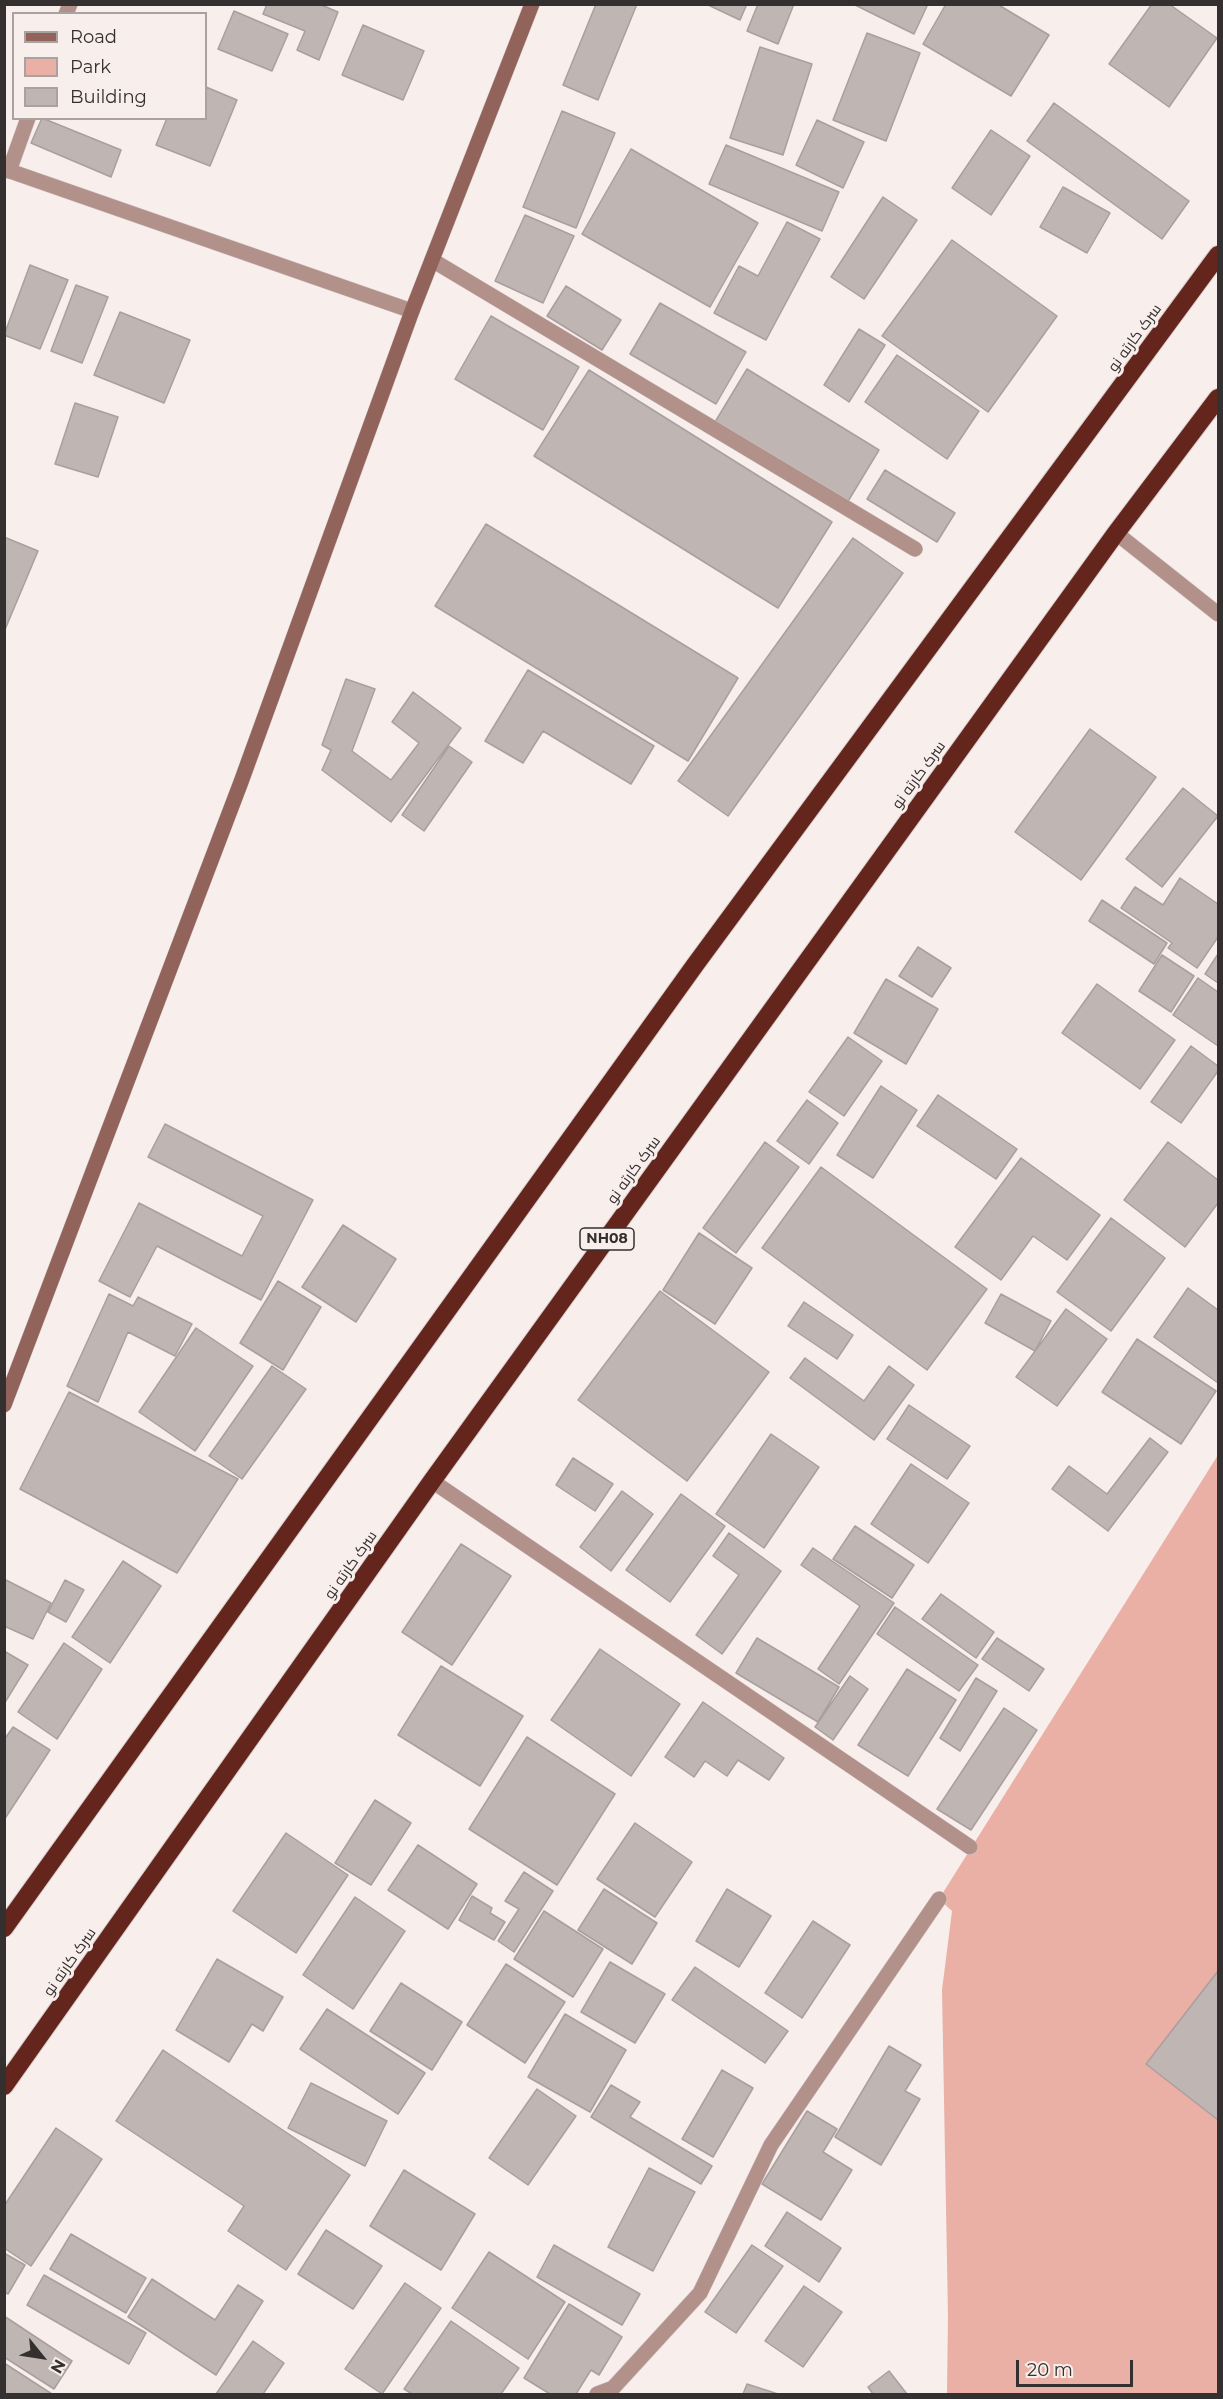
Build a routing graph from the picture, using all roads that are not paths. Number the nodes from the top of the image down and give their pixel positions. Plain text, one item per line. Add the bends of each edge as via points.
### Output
1 (532, 4) edge
2 (27, 120) edge
3 (7, 170) edge
4 (1218, 255) edge
5 (432, 260) junction
6 (412, 311) junction
7 (1218, 398) edge
8 (1116, 532) junction
9 (915, 549) dead end
10 (1218, 614) edge
11 (4, 1405) edge
12 (432, 1481) junction
13 (970, 1847) dead end
14 (939, 1899) dead end
15 (4, 1928) edge
16 (4, 2086) edge
17 (597, 2394) edge

1 - 5 main road
2 - 3 street
3 - 6 street
4 - 15 highway, سرک کارته نو via 695,965
5 - 6 main road
5 - 9 street
6 - 11 main road via 245,771
7 - 8 highway, سرک کارته نو / NH08
8 - 10 street
8 - 12 highway, سرک کارته نو / NH08
12 - 13 street
12 - 16 highway, سرک کارته نو / NH08
14 - 17 street via 771,2145 700,2293 613,2388

